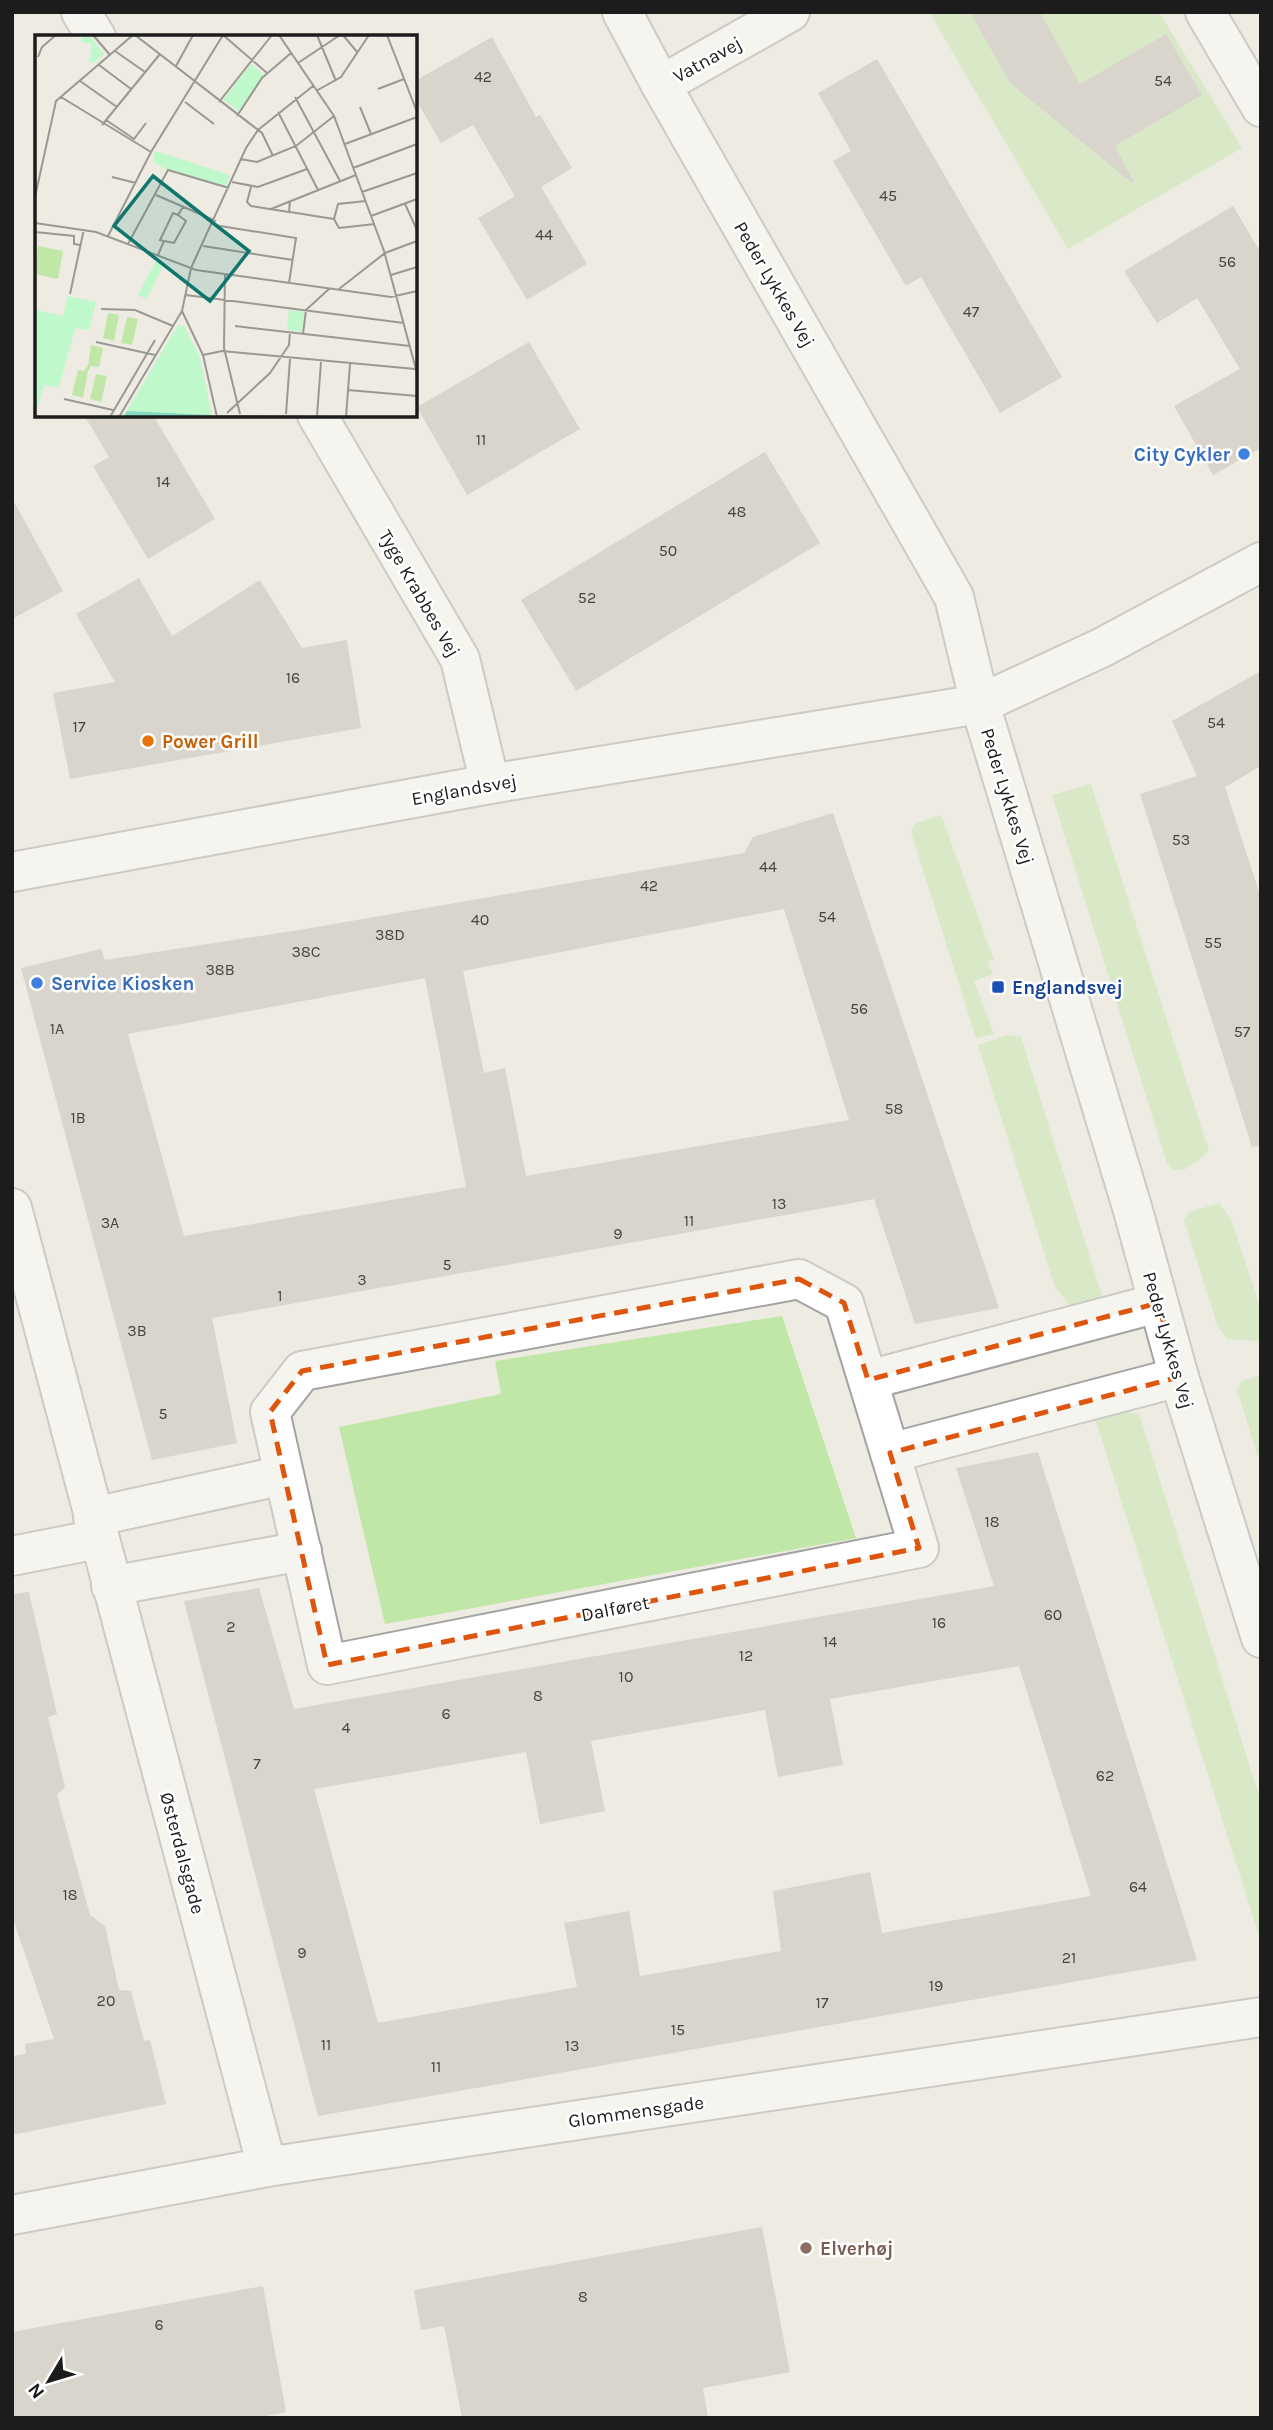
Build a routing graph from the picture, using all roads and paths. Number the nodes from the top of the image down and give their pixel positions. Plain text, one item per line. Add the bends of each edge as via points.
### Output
1 (81, 12) edge
2 (622, 12) edge
3 (790, 12) edge
4 (1205, 12) edge
5 (95, 35) edge
6 (661, 85) junction
7 (1261, 107) edge
8 (318, 416) edge
9 (1261, 562) edge
10 (980, 704) junction
11 (490, 784) junction
12 (13, 871) edge
13 (12, 1208) edge
14 (1158, 1303) junction
15 (1179, 1377) junction
16 (868, 1380) junction
17 (890, 1453) junction
18 (284, 1475) junction
19 (96, 1528) junction
20 (302, 1551) junction
21 (12, 1556) edge
22 (111, 1586) junction
23 (1261, 1638) edge
24 (1261, 2017) edge
25 (267, 2166) junction
26 (12, 2215) edge

1 - 5 street
2 - 6 street, Peder Lykkes Vej
3 - 6 street, Vatnavej
4 - 7 street
6 - 10 street, Peder Lykkes Vej via 954,597
8 - 11 street, Tyge Krabbes Vej via 460,659
9 - 10 street, Englandsvej via 1103,647
10 - 11 street, Englandsvej
10 - 14 street, Peder Lykkes Vej
11 - 12 street, Englandsvej
13 - 19 street, Østerdalsgade
14 - 15 street, Peder Lykkes Vej
14 - 16 street
15 - 17 street
15 - 23 street, Peder Lykkes Vej
16 - 17 street, Dalføret
16 - 18 street, Dalføret via 845,1303 799,1279 302,1371 270,1412
17 - 20 street, Dalføret via 919,1548 327,1665
18 - 19 street
18 - 20 street, Dalføret
19 - 21 street
19 - 22 street, Østerdalsgade
20 - 22 street
22 - 25 street, Østerdalsgade
24 - 25 street, Glommensgade
25 - 26 street, Glommensgade

